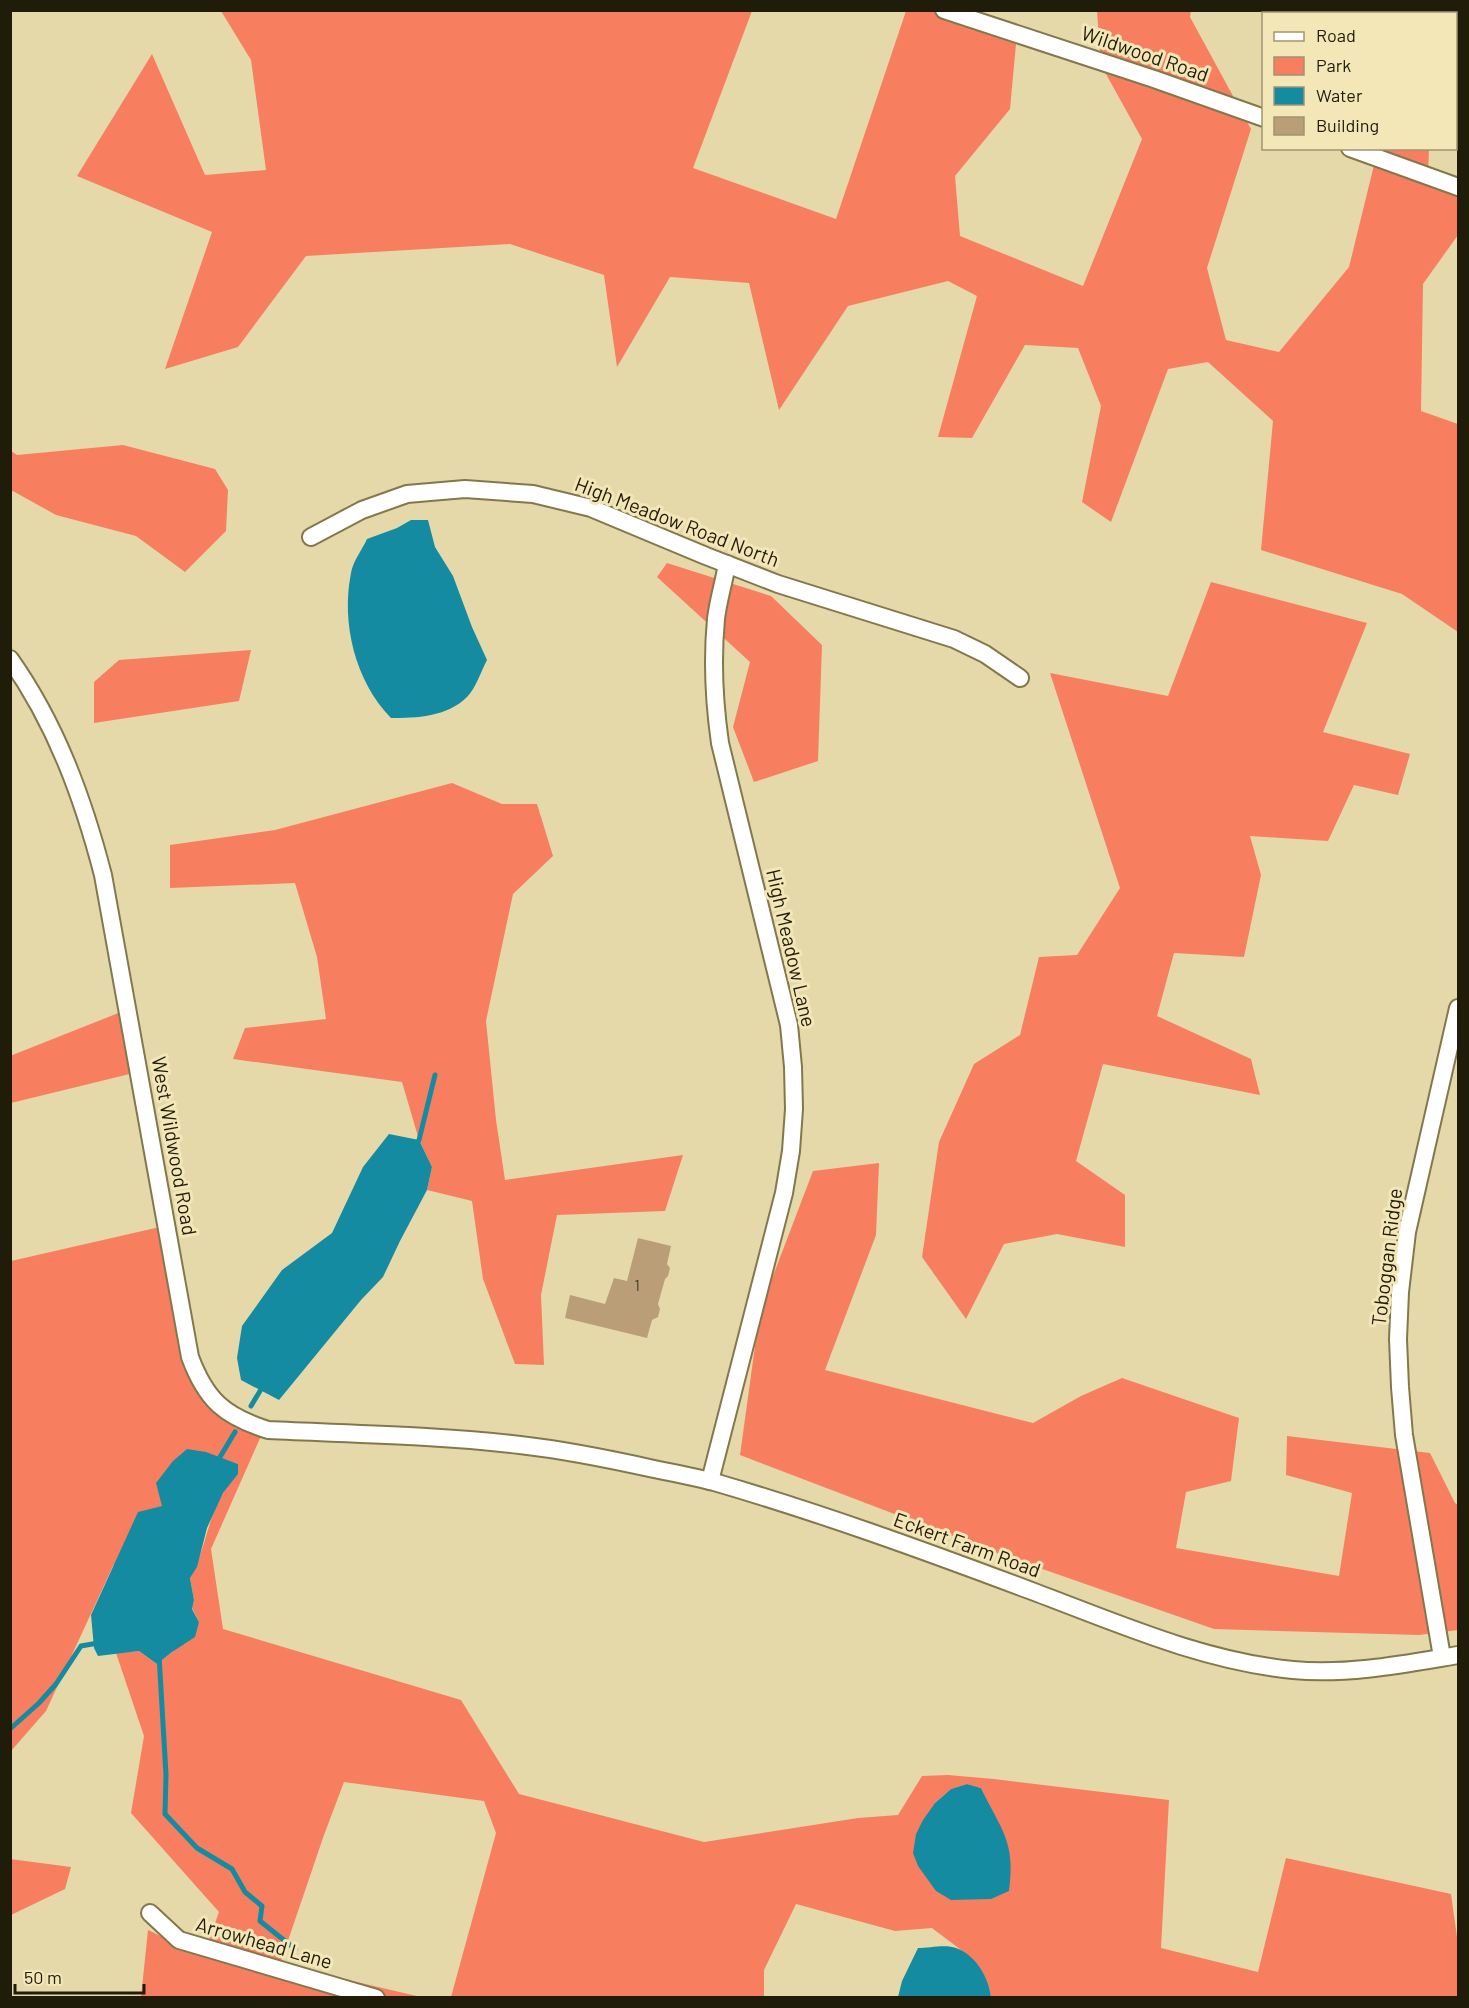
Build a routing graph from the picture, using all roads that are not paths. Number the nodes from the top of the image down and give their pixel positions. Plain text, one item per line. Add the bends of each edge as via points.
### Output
1 (944, 10) edge
2 (1262, 118) edge
3 (1356, 150) edge
4 (1458, 187) edge
5 (311, 537) dead end
6 (727, 564) junction
7 (10, 659) edge
8 (1020, 678) dead end
9 (1458, 1008) edge
10 (460, 1440) joint
11 (710, 1481) junction
12 (1450, 1656) edge
13 (150, 1913) dead end
14 (376, 1998) edge

1 - 2 street, Wildwood Road
3 - 4 street
5 - 6 street, High Meadow Road North via 392,498 424,491 499,490 591,508
6 - 8 street, High Meadow Road North via 954,639 986,654
6 - 11 street, High Meadow Lane via 716,616 714,703 720,743 786,1006 794,1109 784,1193
7 - 10 street, West Wildwood Road via 48,721 71,771 95,844 190,1357 198,1379 226,1412 268,1430
9 - 12 street, Toboggan Ridge via 1407,1232 1398,1333 1404,1435
10 - 11 street, Eckert Farm Road via 594,1456
11 - 12 street, Eckert Farm Road via 910,1545 1167,1642 1251,1665 1343,1671
13 - 14 street, Arrowhead Lane via 179,1940

